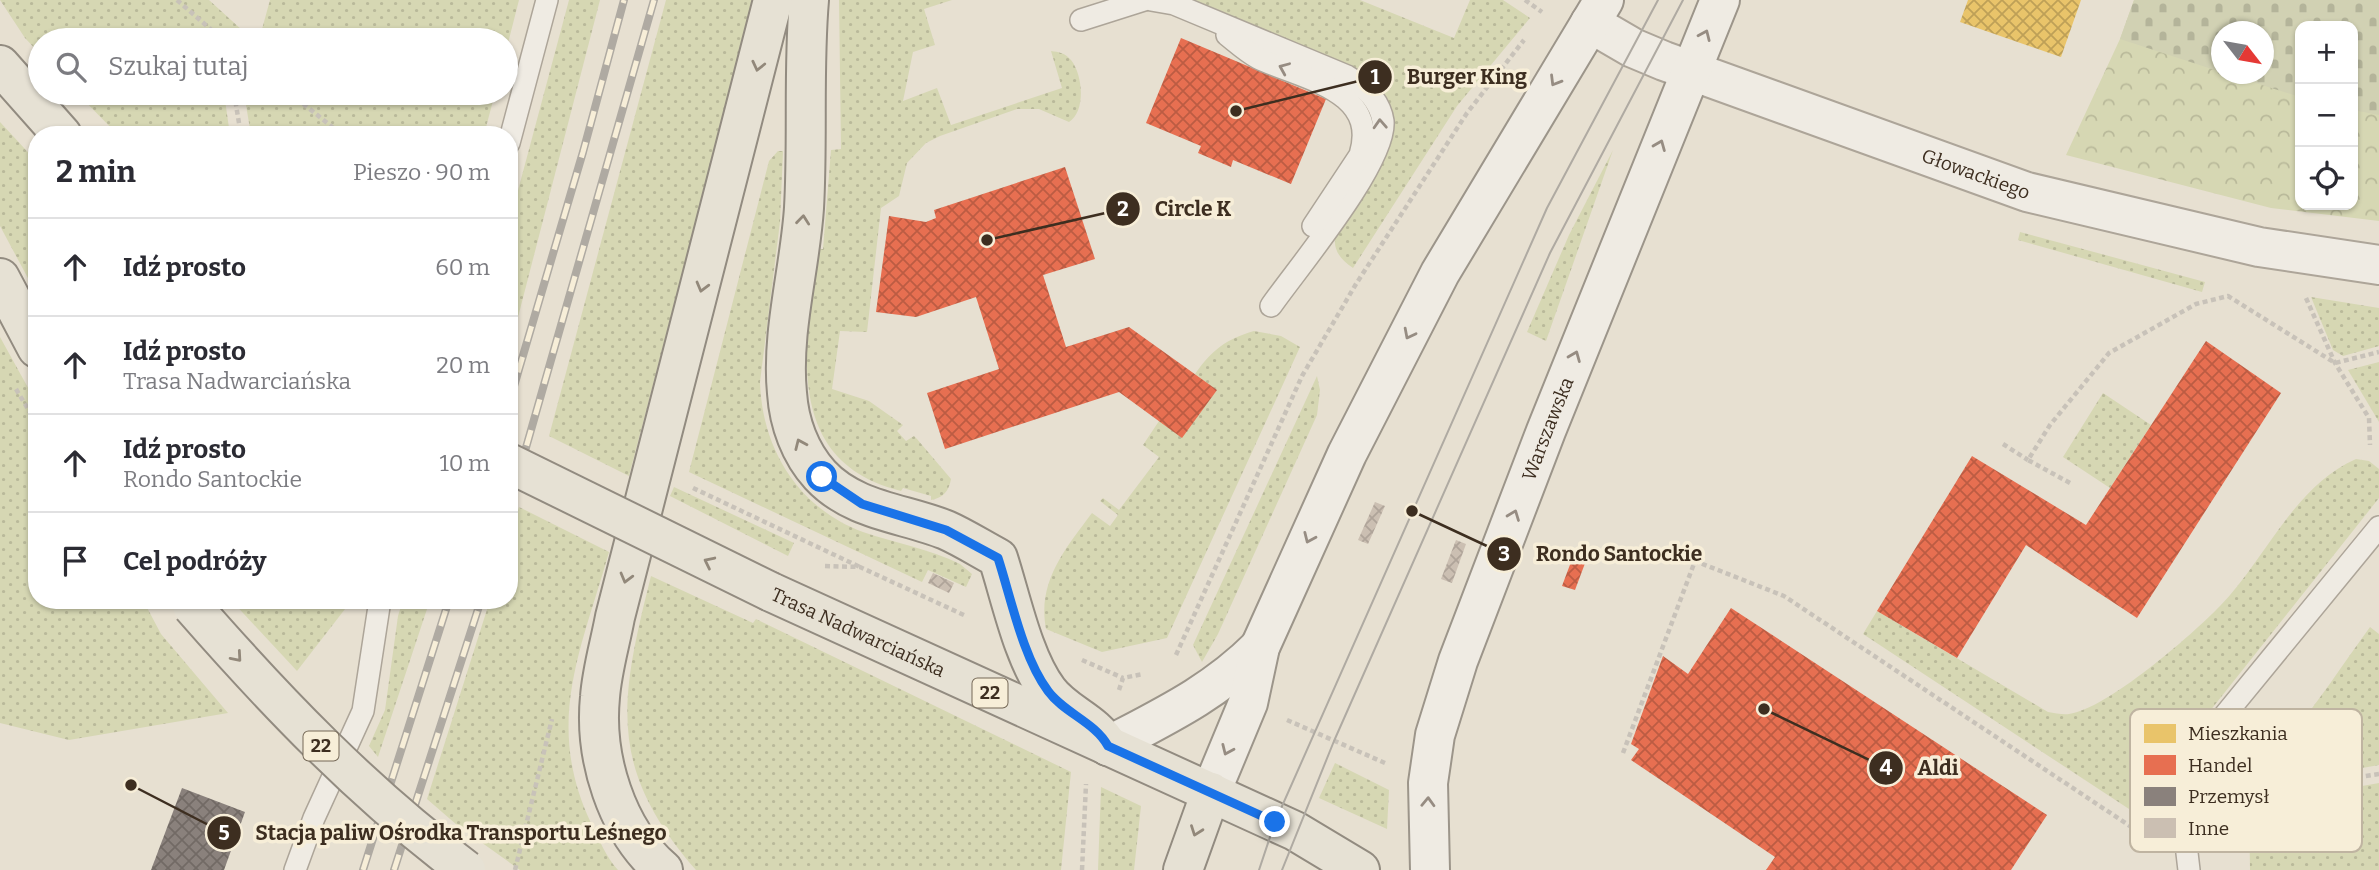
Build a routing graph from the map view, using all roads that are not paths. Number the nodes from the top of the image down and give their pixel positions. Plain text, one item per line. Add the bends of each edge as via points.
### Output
1 (547, 0) edge
2 (774, 0) edge
3 (810, 0) edge
4 (1144, 0) edge
5 (1150, 0) edge
6 (1720, 0) edge
7 (1597, 11) edge
8 (1081, 20) dead end
9 (0, 65) edge
10 (1689, 70) junction
11 (28, 97) edge
12 (35, 105) edge
13 (54, 126) edge
14 (514, 126) edge
15 (2379, 265) edge
16 (0, 278) edge
17 (1271, 306) dead end
18 (28, 331) edge
19 (518, 467) edge
20 (2379, 527) edge
21 (196, 609) edge
22 (379, 609) edge
23 (1260, 647) junction
24 (2230, 709) edge
25 (1108, 746) junction
26 (1211, 792) junction
27 (2187, 852) edge
28 (295, 870) edge
29 (466, 870) edge
30 (663, 870) edge
31 (1183, 870) edge
32 (1360, 870) edge
33 (1430, 870) edge
34 (2189, 870) edge

1 - 14 lane
2 -> 30 main road via 615,617 600,698 602,751 615,798 635,839
25 -> 3 main road via 1103,736 1056,702 1039,679 998,558 946,530 862,504 840,492 805,455 793,428 785,365 804,211
4 - 8 lane
17 -> 5 lane via 1371,163 1382,133 1379,109 1369,92 1347,76 1174,4
10 -> 6 main road, Warszawska
7 - 10 main road, Głowackiego via 1633,48
7 -> 23 main road via 1440,273 1347,454
9 - 11 main road
10 - 15 main road, Głowackiego via 2027,192 2259,247
33 -> 10 main road, Warszawska via 1429,783 1435,735 1458,661
12 - 13 main road
16 - 18 main road
25 -> 19 main road, Trasa Nadwarciańska / 22, bridge via 771,592
20 - 24 lane
21 -> 29 main road, 22, bridge via 332,757
22 - 28 lane via 363,711
23 - 25 main road via 1233,675 1189,705
23 -> 26 main road via 1248,704
25 - 26 main road, Trasa Nadwarciańska / 22
26 -> 31 main road
26 - 32 main road, 22 via 1295,831
27 - 34 lane

